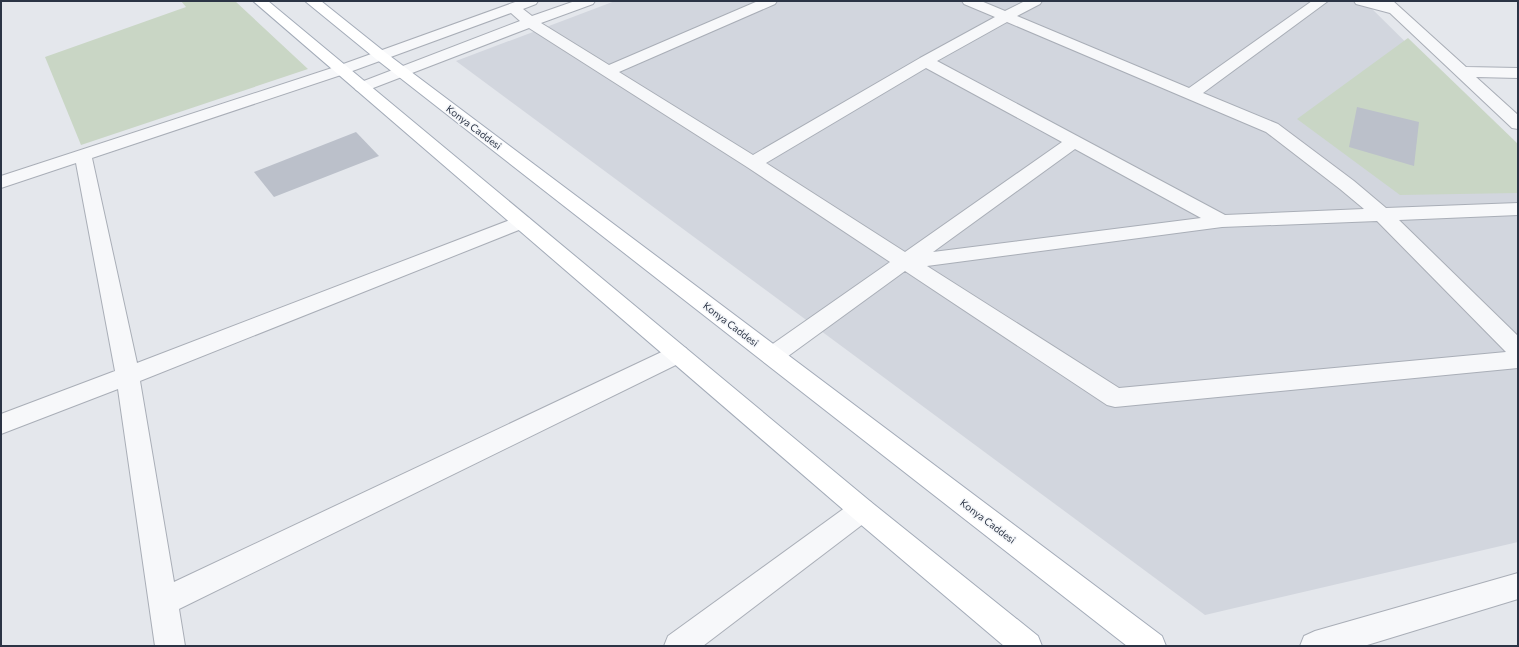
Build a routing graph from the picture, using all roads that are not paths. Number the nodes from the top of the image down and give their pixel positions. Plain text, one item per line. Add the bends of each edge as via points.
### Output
1 (260, 1) edge
2 (312, 1) edge
3 (588, 1) edge
4 (770, 1) edge
5 (969, 1) edge
6 (1035, 1) edge
7 (1321, 1) edge
8 (1361, 1) edge
9 (522, 4) edge
10 (1390, 6) edge
11 (1006, 16) junction
12 (530, 22) junction
13 (381, 56) junction
14 (925, 61) junction
15 (342, 70) junction
16 (608, 71) junction
17 (402, 72) junction
18 (1462, 72) junction
19 (1518, 73) edge
20 (362, 88) junction
21 (1191, 94) junction
22 (1518, 124) edge
23 (1074, 142) junction
24 (83, 155) junction
25 (753, 163) junction
26 (1, 182) edge
27 (1518, 209) edge
28 (1381, 214) junction
29 (1222, 221) junction
30 (522, 222) junction
31 (904, 262) junction
32 (1518, 350) edge
33 (678, 354) junction
34 (772, 356) junction
35 (1518, 359) edge
36 (128, 376) junction
37 (1, 424) edge
38 (862, 510) junction
39 (1518, 586) edge
40 (164, 602) junction
41 (170, 646) edge
42 (679, 646) edge
43 (1026, 646) edge
44 (1151, 646) edge
45 (1315, 646) edge

1 - 15 main road
2 - 13 main road, Konya Caddesi
3 - 12 street
4 - 16 street
5 - 11 street
6 - 11 street
7 - 21 street
8 - 10 street
9 - 12 street
9 - 13 street
10 - 18 street
11 - 14 street
11 - 21 street
12 - 16 street
12 - 17 street
13 - 15 street
13 - 17 main road, Konya Caddesi
14 - 23 street
14 - 25 street
15 - 20 main road
15 - 24 street
16 - 25 street
17 - 20 street
17 - 34 main road, Konya Caddesi
18 - 19 street
18 - 22 street
20 - 30 main road
21 - 28 street via 1272,128
23 - 29 street
23 - 31 street
24 - 26 street
24 - 36 street
25 - 31 street
27 - 28 street
28 - 29 street
28 - 32 street
29 - 31 street
30 - 33 main road
30 - 36 street
31 - 34 street
31 - 35 street via 1115,398
33 - 38 main road
33 - 40 street
34 - 44 main road, Konya Caddesi
36 - 37 street
36 - 40 street
38 - 42 street
38 - 43 main road
39 - 45 street
40 - 41 street

